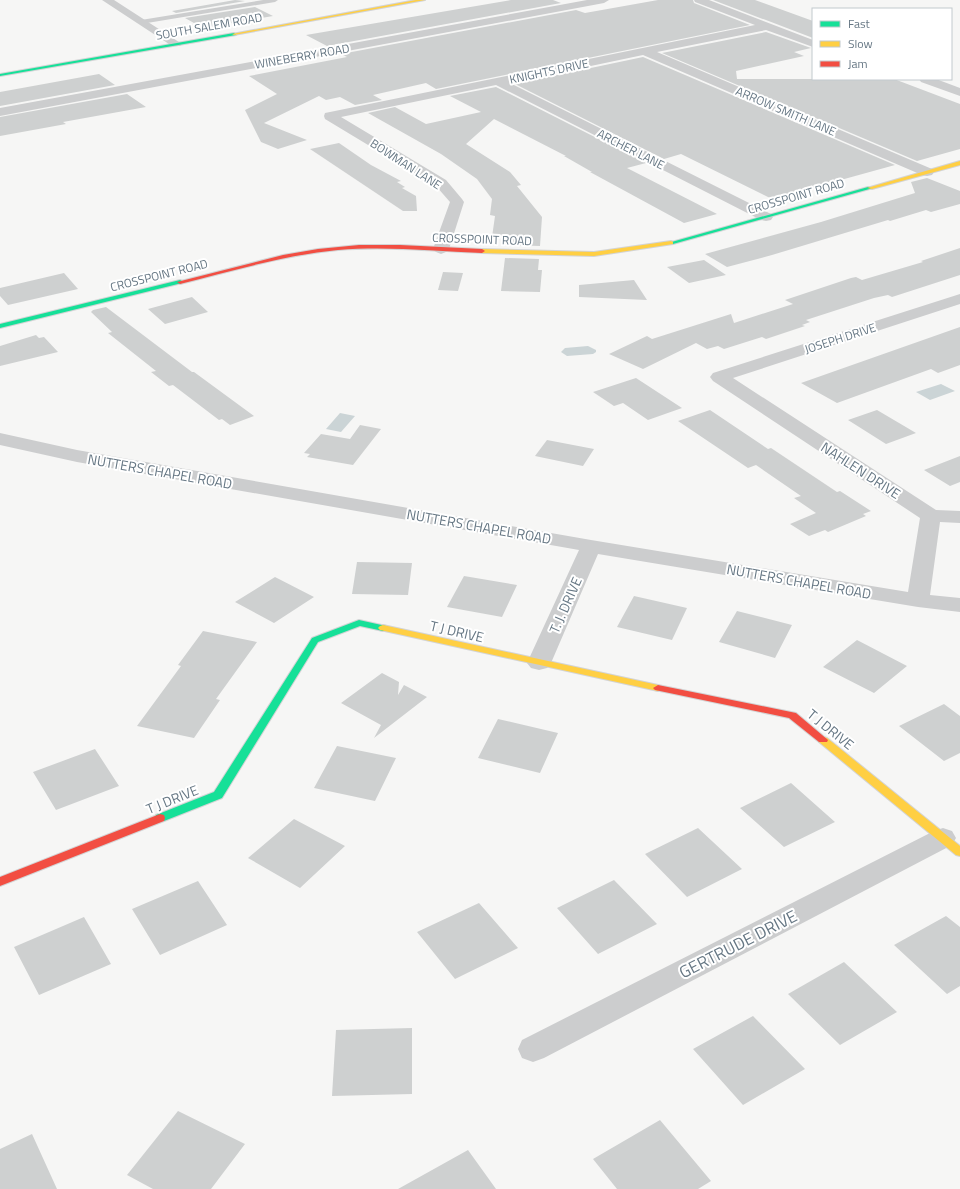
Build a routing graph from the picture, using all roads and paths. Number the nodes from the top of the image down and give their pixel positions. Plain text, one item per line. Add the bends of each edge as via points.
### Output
1 (107, 0) edge
2 (275, 0) edge
3 (423, 0) edge
4 (604, 0) edge
5 (699, 0) edge
6 (141, 22) junction
7 (767, 26) junction
8 (176, 44) junction
9 (812, 44) edge
10 (644, 51) junction
11 (0, 75) edge
12 (928, 80) edge
13 (497, 81) junction
14 (960, 92) edge
15 (0, 112) edge
16 (330, 116) joint
17 (960, 163) edge
18 (927, 172) junction
19 (766, 216) junction
20 (441, 249) junction
21 (960, 299) edge
22 (0, 326) edge
23 (719, 377) joint
24 (0, 439) edge
25 (931, 516) junction
26 (960, 517) edge
27 (591, 546) junction
28 (918, 600) junction
29 (960, 604) edge
30 (539, 664) junction
31 (951, 845) edge
32 (0, 882) edge
33 (533, 1049) dead end

1 - 6 street
2 - 6 lane
3 - 8 street, SOUTH SALEM ROAD
4 - 15 street, WINEBERRY ROAD
5 - 7 street
6 - 8 street
7 - 9 street
7 - 10 street, KNIGHTS DRIVE
8 - 11 street, SOUTH SALEM ROAD
10 - 13 street, KNIGHTS DRIVE
10 - 18 street, ARROW SMITH LANE
12 - 14 street
13 - 16 street, KNIGHTS DRIVE
13 - 19 street, ARCHER LANE
16 - 20 street, BOWMAN LANE via 441,183 457,202
17 - 18 street, CROSSPOINT ROAD
18 - 19 street, CROSSPOINT ROAD
19 - 20 street, CROSSPOINT ROAD via 667,244 594,254
20 - 22 street, CROSSPOINT ROAD via 368,247 318,251 254,264
21 - 23 street, JOSEPH DRIVE
23 - 25 street, NAHLEN DRIVE
24 - 27 street, NUTTERS CHAPEL ROAD via 77,456
25 - 26 street
25 - 28 street
27 - 28 street, NUTTERS CHAPEL ROAD
27 - 30 street, T. J. DRIVE
28 - 29 street, NUTTERS CHAPEL ROAD
30 - 31 street, T J DRIVE via 792,715
30 - 32 street, T J DRIVE via 359,623 315,640 218,795
31 - 33 street, GERTRUDE DRIVE

